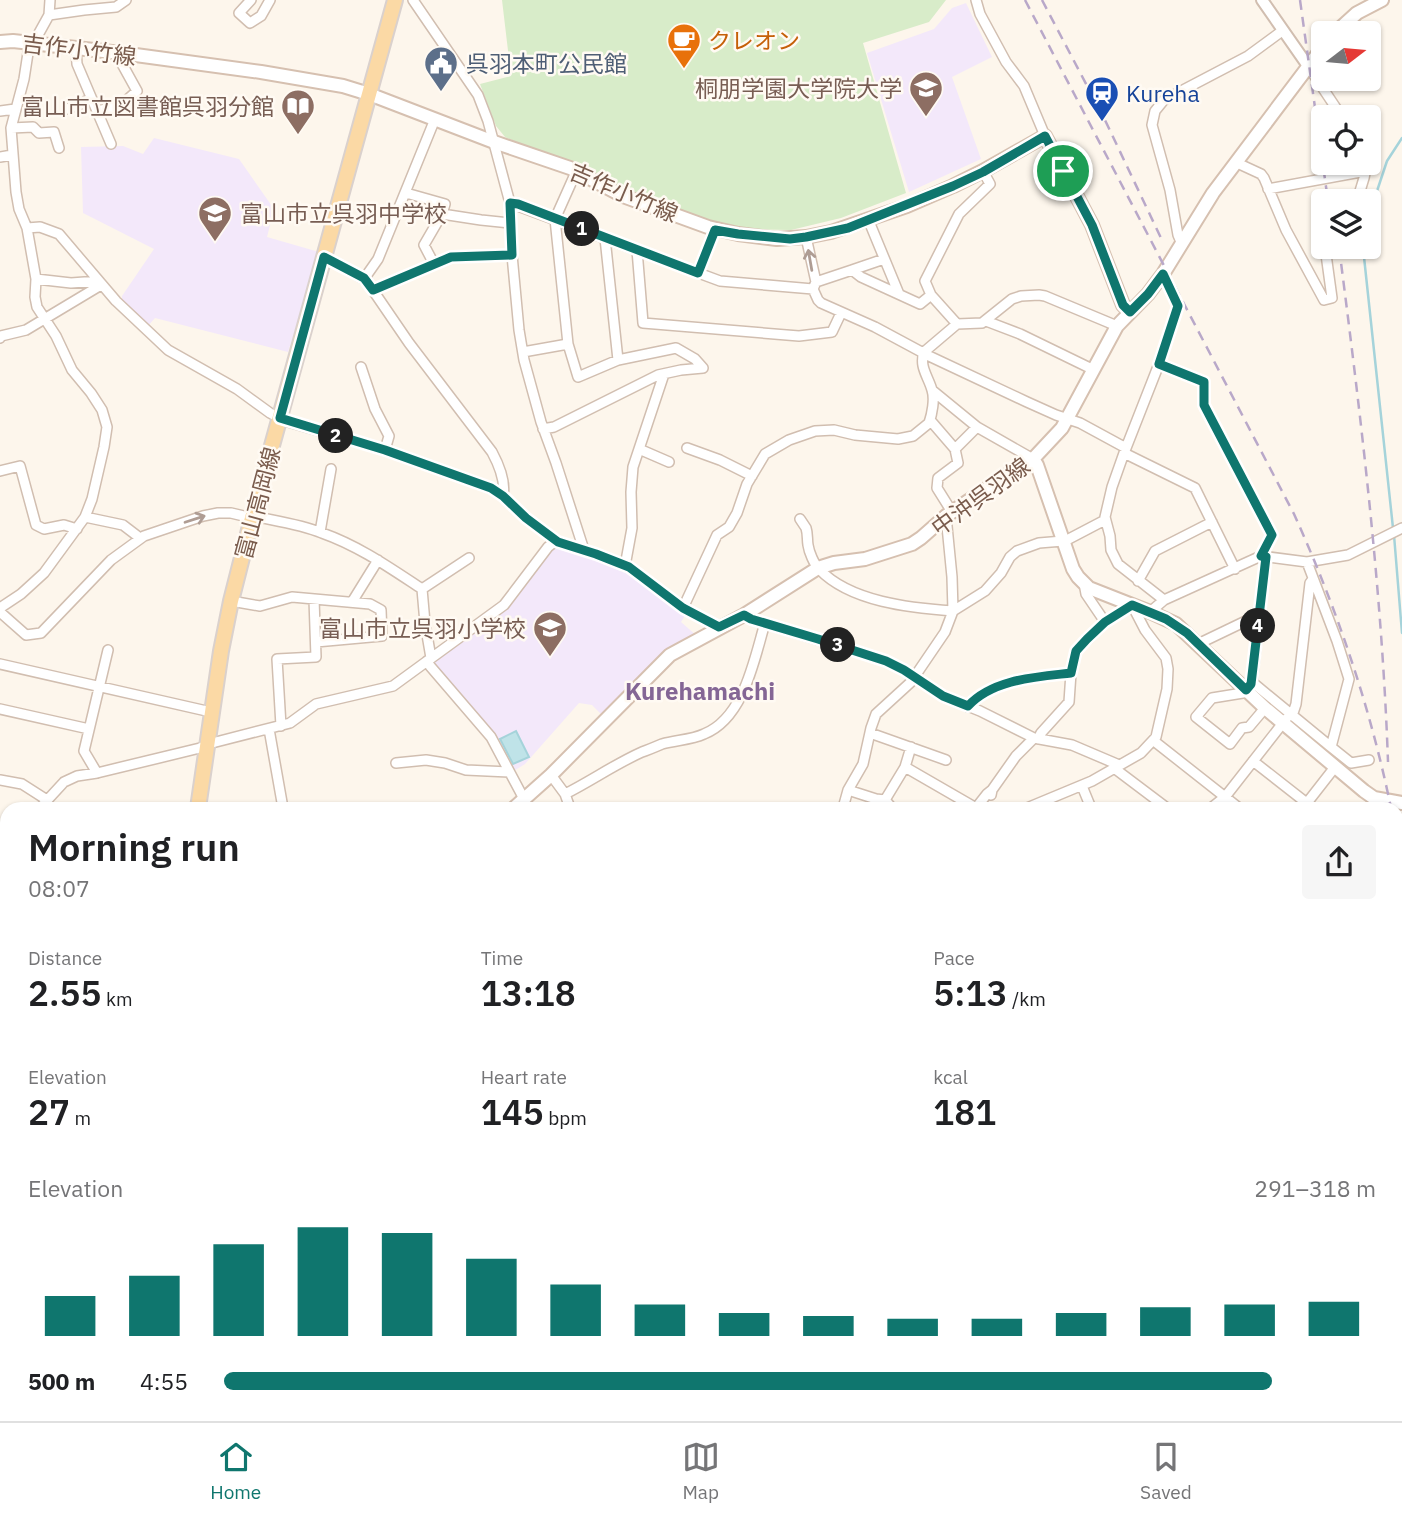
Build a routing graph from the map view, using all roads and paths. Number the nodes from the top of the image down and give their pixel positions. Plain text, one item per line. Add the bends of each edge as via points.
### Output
1 (50, 0) edge
2 (126, 0) edge
3 (250, 0) edge
4 (395, 0) edge
5 (413, 0) edge
6 (976, 0) edge
7 (1262, 0) edge
8 (266, 1) edge
9 (1374, 1) edge
10 (49, 15) junction
11 (1348, 21) edge
12 (1282, 31) junction
13 (0, 42) edge
14 (33, 43) junction
15 (76, 48) junction
16 (116, 53) junction
17 (1311, 62) edge
18 (1308, 66) junction
19 (369, 94) junction
20 (91, 97) junction
21 (1334, 105) edge
22 (15, 109) junction
23 (67, 109) dead end
24 (0, 111) edge
25 (97, 111) junction
26 (435, 120) junction
27 (11, 128) junction
28 (1045, 136) junction
29 (494, 142) junction
30 (111, 144) dead end
31 (60, 148) dead end
32 (12, 155) junction
33 (0, 157) edge
34 (1235, 162) junction
35 (576, 172) junction
36 (983, 172) junction
37 (1330, 175) edge
38 (1268, 189) junction
39 (406, 193) junction
40 (510, 203) junction
41 (442, 214) junction
42 (555, 219) junction
43 (869, 219) junction
44 (510, 222) junction
45 (27, 228) junction
46 (715, 230) junction
47 (806, 237) junction
48 (605, 238) junction
49 (1181, 242) junction
50 (637, 250) junction
51 (512, 255) junction
52 (324, 257) junction
53 (884, 259) junction
54 (1327, 259) edge
55 (434, 264) junction
56 (852, 270) junction
57 (698, 273) junction
58 (1163, 274) junction
59 (364, 278) junction
60 (36, 279) junction
61 (100, 283) junction
62 (815, 285) junction
63 (373, 290) junction
64 (900, 294) junction
65 (931, 295) junction
66 (1130, 312) junction
67 (841, 313) junction
68 (44, 320) junction
69 (986, 321) junction
70 (957, 324) junction
71 (1117, 326) junction
72 (0, 338) edge
73 (568, 344) junction
74 (523, 352) junction
75 (924, 352) junction
76 (618, 359) junction
77 (1159, 364) junction
78 (361, 367) dead end
79 (1094, 370) junction
80 (664, 374) junction
81 (933, 391) junction
82 (280, 418) junction
83 (1068, 419) junction
84 (930, 420) junction
85 (977, 427) junction
86 (543, 429) junction
87 (687, 448) dead end
88 (639, 449) junction
89 (955, 449) junction
90 (385, 450) junction
91 (1125, 450) junction
92 (1033, 459) junction
93 (669, 462) dead end
94 (331, 469) dead end
95 (0, 471) edge
96 (752, 476) junction
97 (503, 496) junction
98 (949, 514) junction
99 (85, 517) junction
100 (253, 517) junction
101 (800, 519) dead end
102 (1105, 520) junction
103 (1212, 522) junction
104 (1401, 528) edge
105 (77, 529) junction
106 (320, 532) junction
107 (141, 538) junction
108 (1063, 541) junction
109 (558, 542) junction
110 (584, 550) junction
111 (1263, 557) junction
112 (469, 558) dead end
113 (378, 560) junction
114 (1307, 562) junction
115 (625, 566) junction
116 (818, 568) junction
117 (1235, 569) junction
118 (1313, 579) junction
119 (1138, 581) junction
120 (1084, 583) junction
121 (422, 589) junction
122 (314, 599) junction
123 (1164, 600) junction
124 (231, 601) junction
125 (352, 602) junction
126 (1132, 605) junction
127 (683, 608) junction
128 (0, 610) edge
129 (1153, 610) junction
130 (953, 611) junction
131 (744, 615) junction
132 (1259, 617) junction
133 (1105, 622) junction
134 (765, 623) junction
135 (719, 627) junction
136 (316, 642) junction
137 (1198, 643) junction
138 (108, 650) dead end
139 (429, 659) junction
140 (0, 664) edge
141 (1071, 673) junction
142 (915, 677) junction
143 (99, 687) junction
144 (1249, 688) junction
145 (968, 706) junction
146 (1265, 708) junction
147 (0, 709) edge
148 (211, 712) junction
149 (1289, 717) junction
150 (281, 726) junction
151 (89, 729) junction
152 (269, 729) junction
153 (870, 733) junction
154 (1036, 738) junction
155 (1154, 741) junction
156 (206, 746) junction
157 (911, 747) junction
158 (1331, 747) junction
159 (946, 760) dead end
160 (1368, 760) dead end
161 (1253, 761) junction
162 (396, 763) dead end
163 (905, 766) junction
164 (1116, 766) junction
165 (1335, 767) junction
166 (509, 772) junction
167 (97, 773) junction
168 (551, 775) junction
169 (0, 780) edge
170 (1082, 786) junction
171 (848, 790) junction
172 (992, 790) junction
173 (565, 794) junction
174 (1225, 797) junction
175 (524, 799) junction
176 (47, 800) joint
177 (885, 800) joint
178 (199, 802) edge
179 (282, 802) edge
180 (521, 802) edge
181 (568, 802) edge
182 (845, 802) edge
183 (966, 802) edge
184 (981, 802) edge
185 (986, 802) edge
186 (1049, 802) edge
187 (1089, 802) edge
188 (1160, 802) edge
189 (1219, 802) edge
190 (1232, 802) edge
191 (1301, 802) edge
192 (1310, 802) edge
193 (1374, 802) edge

1 - 10 street
2 - 10 street via 116,7
3 - 8 street via 239,13 250,23 261,16
4 - 19 main road, 富山高岡線
5 - 29 street via 478,95
6 - 28 street
7 - 12 street
9 - 11 main road
10 - 14 street
12 - 18 street
12 - 49 street via 1248,56 1164,100 1155,111 1152,125
13 - 14 main road, 吉作小竹線
14 - 15 main road, 吉作小竹線
14 - 22 street
15 - 16 main road, 吉作小竹線
15 - 20 street via 77,64
16 - 19 main road, 吉作小竹線 via 286,76
16 - 25 street via 137,91 120,106
17 - 18 main road, 中沖呉羽線
18 - 21 street
18 - 34 main road, 中沖呉羽線
19 - 26 main road, 吉作小竹線
19 - 52 main road, 富山高岡線
20 - 23 street
20 - 25 street
22 - 24 street
22 - 27 street
25 - 30 street
26 - 29 main road, 吉作小竹線
26 - 39 street
27 - 31 street via 54,132
27 - 32 street
28 - 36 main road, 吉作小竹線
28 - 66 main road via 1092,225 1123,305
29 - 35 main road, 吉作小竹線
29 - 40 street
32 - 33 street
32 - 45 street via 19,209
34 - 38 street via 1261,174
34 - 49 main road, 中沖呉羽線
35 - 42 street
35 - 46 main road, 吉作小竹線 via 617,193
36 - 43 main road, 吉作小竹線
36 - 65 street via 990,184 958,214 925,282
37 - 38 street
38 - 54 street via 1324,300 1332,298
39 - 41 street via 445,204
39 - 59 street via 378,260
40 - 42 street
40 - 44 street
41 - 44 street
41 - 55 street via 424,245
42 - 48 street
42 - 73 street
43 - 47 main road, 吉作小竹線
43 - 53 street
44 - 51 street
45 - 60 street
45 - 61 street via 59,234
46 - 47 main road, 吉作小竹線 via 777,239
46 - 57 street
62 -> 47 street
48 - 50 street
48 - 76 street
49 - 58 main road, 中沖呉羽線
50 - 57 street
50 - 67 street via 643,323 799,336 832,332
51 - 55 street via 451,257
51 - 74 street
52 - 59 street
52 - 82 main road, 富山高岡線
53 - 56 street
53 - 64 street
55 - 63 street
56 - 62 street
56 - 64 street
57 - 62 street via 720,281
58 - 66 main road, 中沖呉羽線
58 - 77 street via 1178,306
59 - 63 street
60 - 61 street
60 - 68 street via 35,297
61 - 68 street
61 - 82 street via 168,350
62 - 67 street via 818,300
63 - 97 street via 492,452 501,472
64 - 65 street via 920,304
65 - 70 street
66 - 71 main road, 中沖呉羽線
67 - 75 street
68 - 72 street
68 - 99 street via 72,370 102,410 107,427
69 - 70 street
69 - 71 street via 1015,297 1039,295
69 - 79 street
70 - 75 street
71 - 79 main road, 中沖呉羽線
73 - 74 street
73 - 76 street via 578,377
74 - 86 street
75 - 81 street via 923,369
75 - 83 street
76 - 80 street via 676,348 703,368
77 - 91 street
77 - 111 street via 1204,382 1204,405 1272,535
78 - 90 street via 389,436
79 - 83 main road, 中沖呉羽線
80 - 86 street
80 - 88 street
81 - 84 street
81 - 85 street
82 - 90 street
82 - 100 main road, 富山高岡線
83 - 91 street
83 - 92 main road, 中沖呉羽線
84 - 89 street
84 - 96 street via 913,436 898,439 828,429 804,434 765,454
85 - 89 street
85 - 92 street
86 - 110 street
87 - 96 street
88 - 93 street
88 - 115 street via 632,472 632,528
89 - 98 street via 958,463 938,478 937,488
90 - 97 street
91 - 102 street
91 - 103 street via 1195,488
92 - 98 main road, 中沖呉羽線
92 - 108 main road
94 - 106 street
95 - 105 street via 20,466 36,525
96 - 127 street via 737,513 717,536
97 - 109 street
98 - 116 main road, 中沖呉羽線 via 901,548
98 - 130 street
99 - 105 street
99 - 107 street via 123,525
100 - 106 street
107 -> 100 street via 218,513
100 - 124 main road, 富山高岡線
101 - 116 street
102 - 108 street
102 - 119 street via 1115,561
103 - 117 street
103 - 119 street via 1155,551
104 - 114 street via 1349,555
105 - 128 street via 44,573
106 - 113 street
107 - 128 street via 111,560 41,633 26,635
108 - 120 main road via 1073,569
108 - 130 street via 1017,551 985,591
109 - 110 street
109 - 139 street via 548,547 504,605
110 - 115 street
111 - 114 street
111 - 117 street
111 - 132 street
112 - 121 street
113 - 121 street
113 - 125 street
114 - 118 street
115 - 127 street
116 - 130 street via 842,587 876,599
116 - 131 main road, 中沖呉羽線
117 - 123 street
118 - 149 street via 1296,704
118 - 158 street via 1349,679
119 - 123 street
120 - 126 main road
120 - 133 street
121 - 139 street
122 - 124 street via 292,597 260,606
122 - 125 street
122 - 136 street
123 - 129 street
124 - 148 main road, 富山高岡線
125 - 136 street via 381,610 382,636
126 - 129 main road
126 - 133 street
126 - 155 street via 1166,658 1168,669
127 - 135 street
129 - 137 main road
130 - 142 street via 945,632
131 - 134 street
131 - 135 main road, 中沖呉羽線
132 - 137 street
132 - 144 street
133 - 141 street via 1076,651
134 - 142 street via 886,661
134 - 173 street via 739,700 718,727 640,753
135 - 168 main road, 中沖呉羽線 via 670,655
136 - 150 street via 316,657 277,659
137 - 144 main road
138 - 143 street
139 - 150 street via 393,686 316,705
139 - 166 street via 430,666 491,737
140 - 143 street
141 - 145 street via 1002,686
141 - 154 street via 1069,702
142 - 145 street
142 - 153 street via 876,714
143 - 148 street
143 - 151 street
144 - 146 main road
144 - 146 street via 1212,698 1196,717 1230,744
144 - 149 street
145 - 154 street
146 - 149 main road
147 - 151 street
148 - 156 main road, 富山高岡線
149 - 158 street
149 - 161 street
149 - 165 main road
150 - 152 street
151 - 167 street via 84,751
152 - 156 street
152 - 179 street
153 - 157 street
153 - 171 street via 863,764
154 - 164 street via 1072,745
154 - 172 street via 1016,756
155 - 164 street
155 - 174 street
156 - 167 street
156 - 178 main road, 富山高岡線
157 - 159 street
157 - 163 street
158 - 160 street via 1351,763
161 - 174 street
161 - 191 street
162 - 166 street via 426,760 466,770
163 - 177 street
163 - 183 street
164 - 170 street
164 - 188 street
165 - 192 street
165 - 193 main road
166 - 175 street
167 - 176 street via 64,782
168 - 173 street
168 - 175 main road, 中沖呉羽線
169 - 176 street via 22,784
170 - 186 street
170 - 187 street
171 - 177 street
171 - 182 street
172 - 184 street
172 - 185 street
173 - 181 street
174 - 189 street
174 - 190 street
175 - 180 main road, 中沖呉羽線

